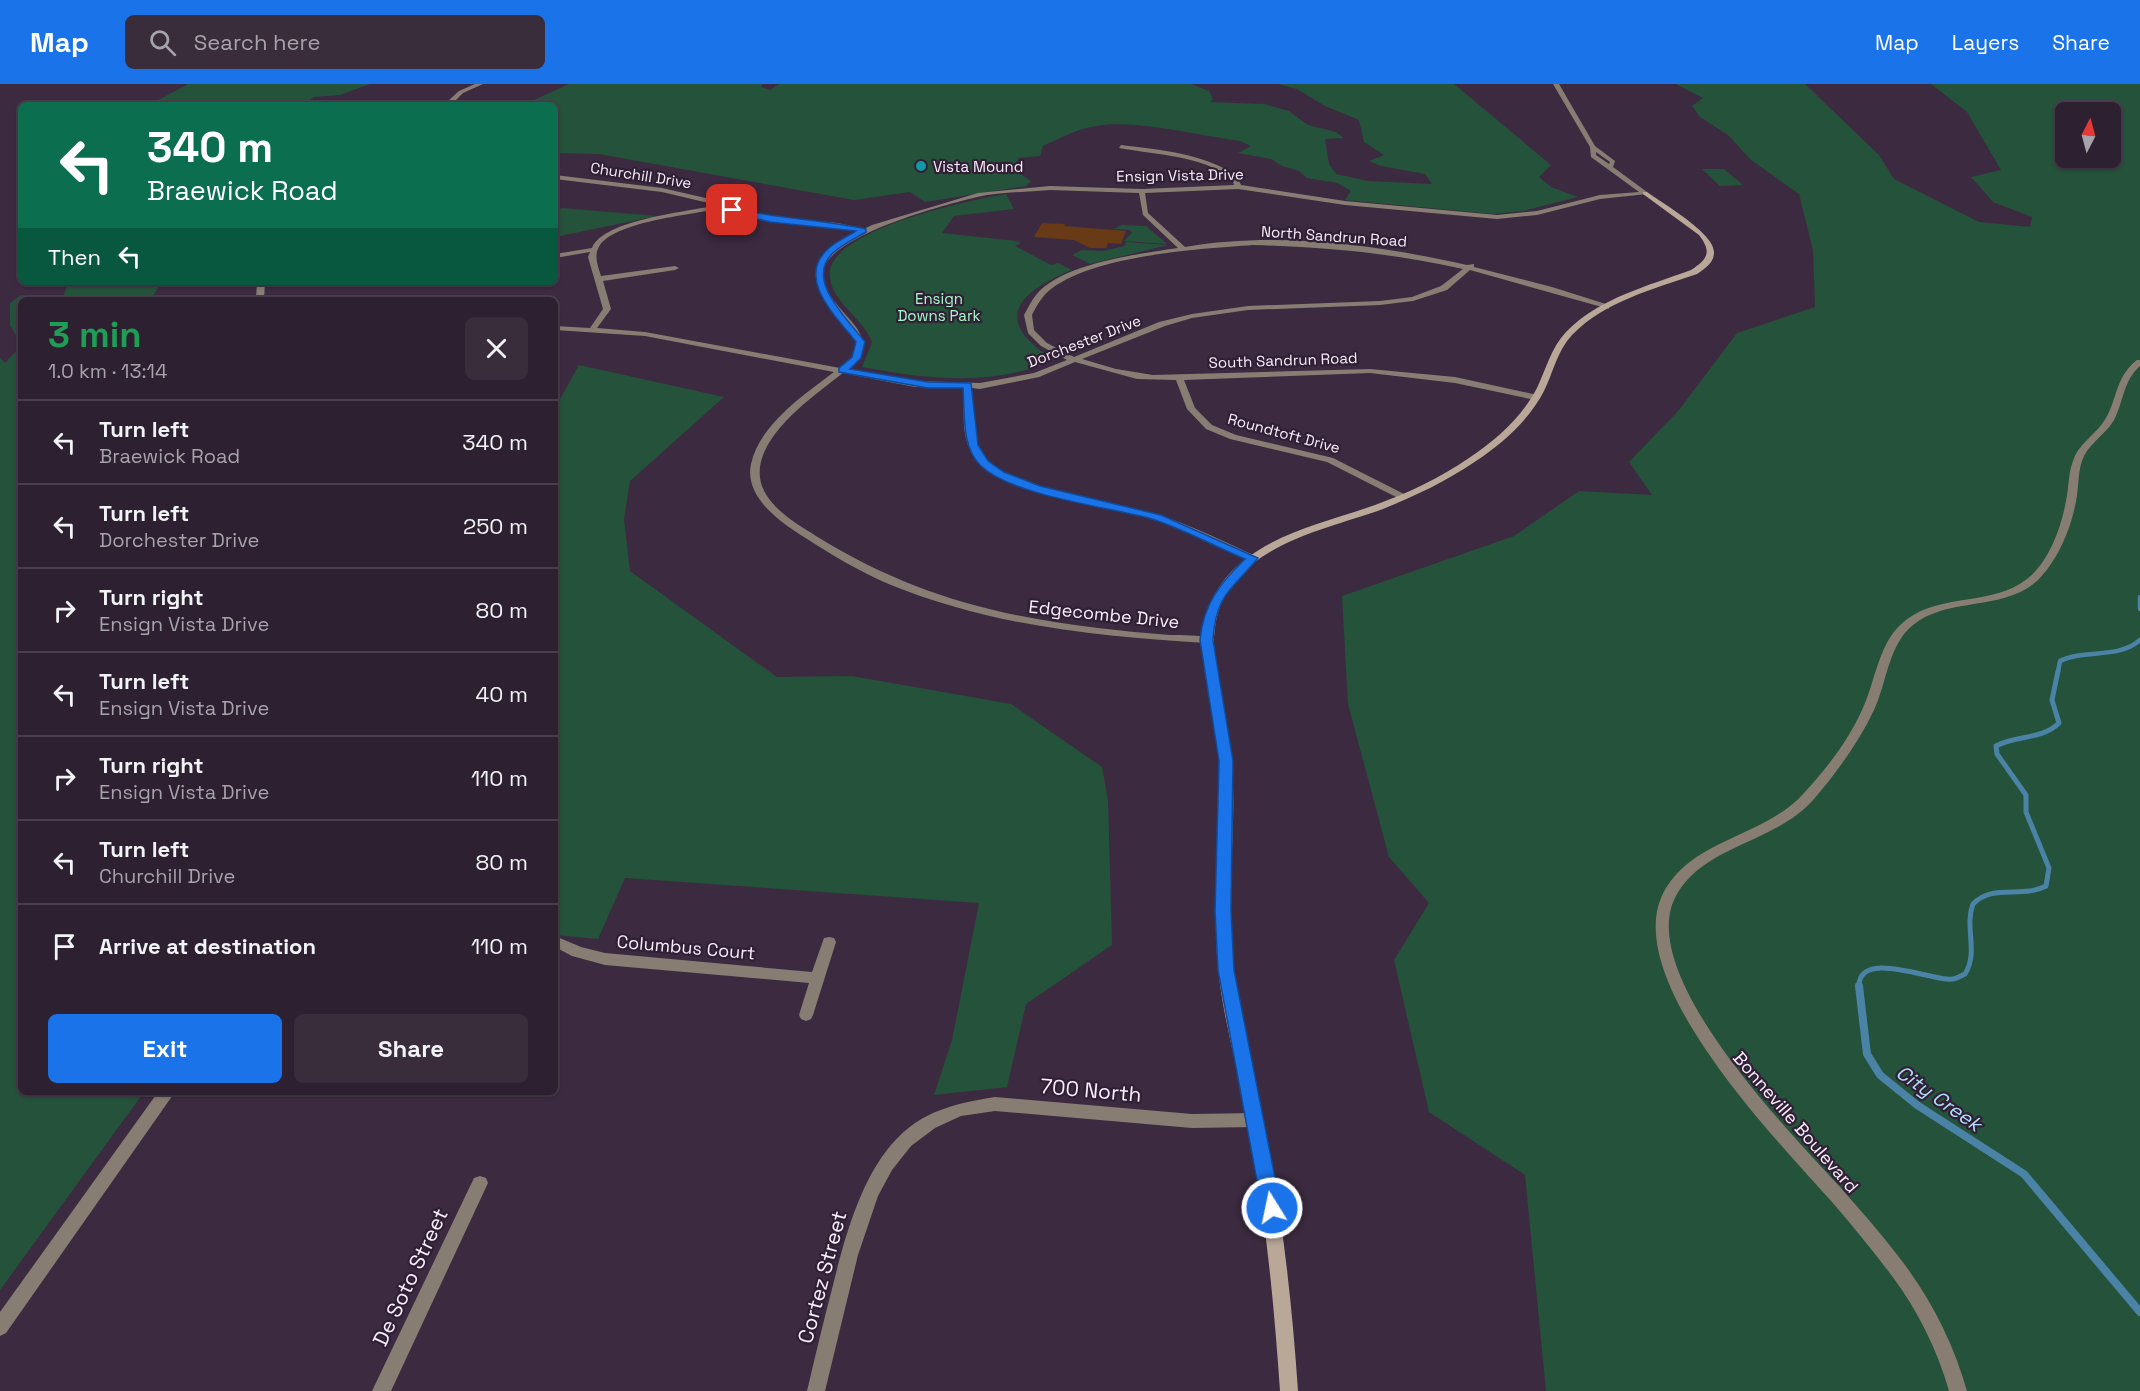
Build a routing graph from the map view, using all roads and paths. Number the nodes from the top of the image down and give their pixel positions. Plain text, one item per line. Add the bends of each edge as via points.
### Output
1 (480, 84) edge
2 (1556, 84) edge
3 (450, 102) edge
4 (1121, 147) dead end
5 (558, 177) edge
6 (1238, 187) junction
7 (1143, 191) junction
8 (1645, 193) junction
9 (724, 206) junction
10 (863, 231) junction
11 (1184, 249) junction
12 (592, 250) junction
13 (558, 256) edge
14 (1471, 266) junction
15 (675, 268) dead end
16 (599, 279) junction
17 (1606, 307) junction
18 (558, 328) edge
19 (593, 329) junction
20 (1038, 338) joint
21 (1073, 361) junction
22 (2140, 362) edge
23 (842, 370) junction
24 (1179, 377) junction
25 (968, 385) junction
26 (1536, 397) junction
27 (1403, 497) junction
28 (1252, 558) junction
29 (1207, 640) junction
30 (558, 942) edge
31 (829, 942) dead end
32 (818, 978) junction
33 (806, 1015) dead end
34 (165, 1095) edge
35 (1256, 1120) junction
36 (926, 1124) joint
37 (480, 1183) dead end
38 (0, 1327) edge
39 (381, 1391) edge
40 (816, 1391) edge
41 (1289, 1391) edge
42 (1958, 1391) edge

1 - 3 street
2 - 8 street via 1593,147 1593,156
4 - 6 street via 1174,154 1209,164 1232,174
5 - 9 street, Churchill Drive via 662,190
6 - 7 street, Ensign Vista Drive
6 - 8 street, Ensign Vista Drive via 1345,203 1487,217 1528,215 1583,200
7 - 10 street, Ensign Vista Drive via 1066,187 1005,191 952,201
7 - 11 street via 1145,214
8 - 17 street via 1701,234 1711,254 1706,264 1694,272
9 - 10 street, Churchill Drive via 770,220 838,225
9 - 12 street via 627,226 602,239
10 - 23 street, Ensign Vista Drive via 830,251 818,272 827,297 861,342 856,358
11 - 14 street, North Sandrun Road via 1243,244 1319,246 1405,254
11 - 20 street, North Sandrun Road via 1117,262 1050,286 1034,302 1029,314 1030,326
12 - 13 street
12 - 16 street
14 - 17 street, North Sandrun Road
14 - 21 street, Dorchester Drive via 1444,288 1413,299 1208,313 1162,324
15 - 16 street
16 - 19 street via 607,309
17 - 26 street via 1581,322 1562,342
18 - 19 street, Dorchester Drive
19 - 23 street, Dorchester Drive via 645,334
20 - 21 street, South Sandrun Road
21 - 24 street, South Sandrun Road via 1119,374
21 - 25 street, Dorchester Drive via 1018,380
22 - 42 street, Bonneville Boulevard via 2125,376 2109,422 2078,457 2070,505 2039,573 2026,585 2009,592 1952,605 1913,620 1891,644 1871,704 1834,767 1802,805 1682,875 1666,902 1664,940 1669,961 1707,1043 1742,1092 1840,1199 1899,1271 1939,1341
23 - 25 street, Dorchester Drive via 928,385
23 - 29 street, Edgecombe Drive via 772,431 757,458 755,476 761,493 792,525 875,573 982,612 1083,632
24 - 26 street, South Sandrun Road via 1300,371 1389,372 1455,380
24 - 27 street, Roundtoft Drive via 1191,409 1209,427 1233,437 1330,460
25 - 28 street via 972,445 984,463 1000,474 1036,488 1157,518
26 - 27 street via 1490,447 1450,474
27 - 28 street
28 - 29 street via 1218,595
29 - 35 street via 1226,761 1226,970
30 - 32 street, Columbus Court via 577,952 614,960
31 - 32 street
32 - 33 street
34 - 38 street
35 - 36 street, 700 North via 1192,1121 995,1104 964,1107
35 - 41 street via 1280,1268
36 - 40 street, Cortez Street via 883,1168 863,1209
37 - 39 street, De Soto Street

